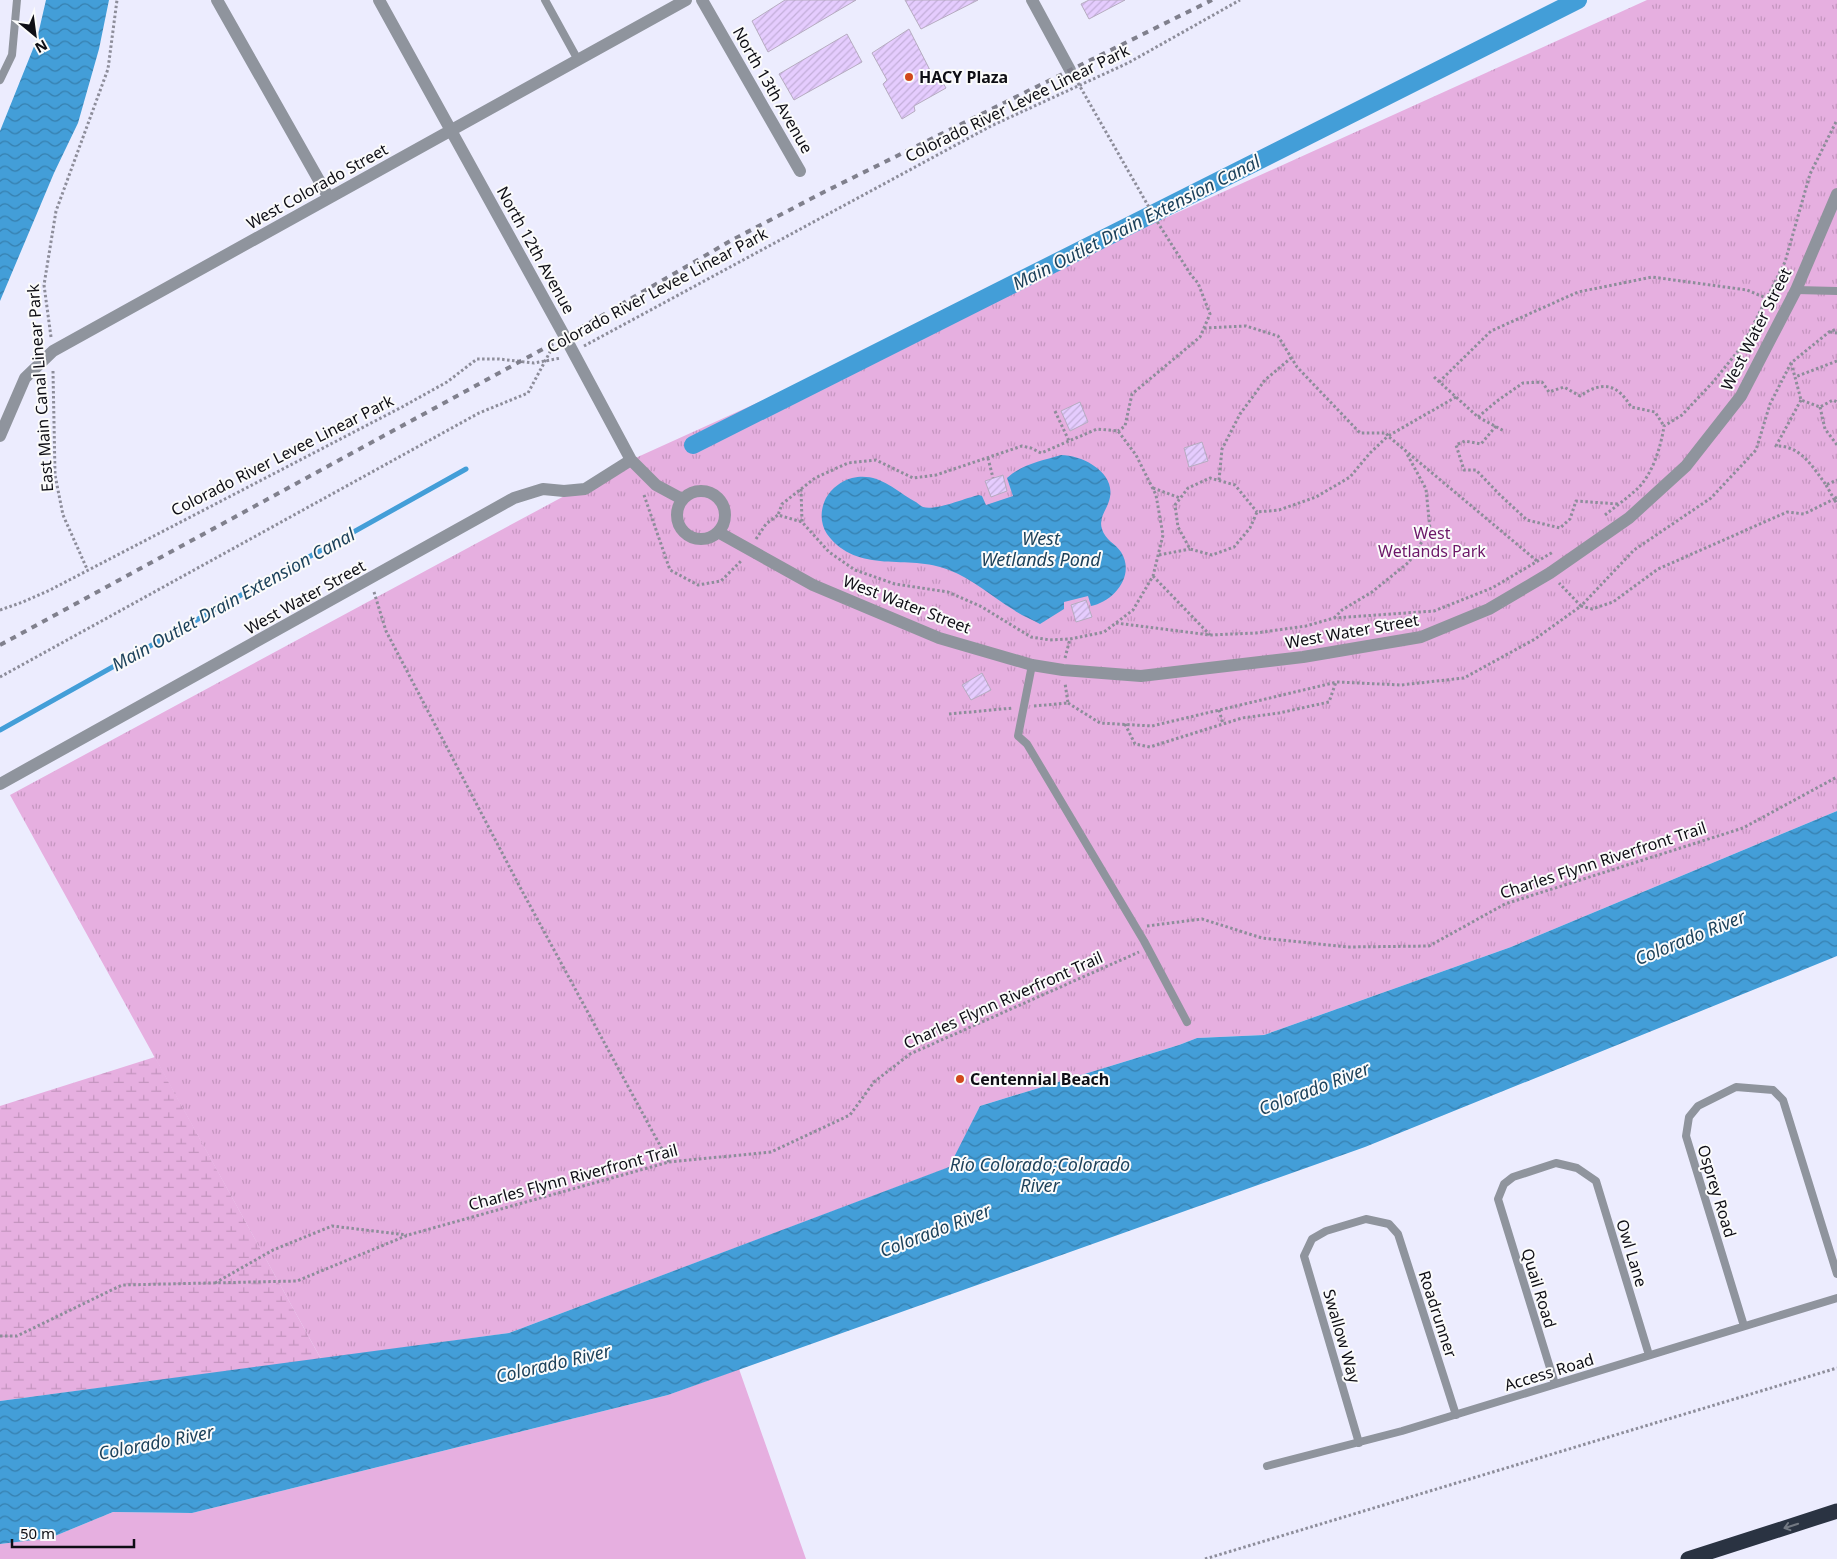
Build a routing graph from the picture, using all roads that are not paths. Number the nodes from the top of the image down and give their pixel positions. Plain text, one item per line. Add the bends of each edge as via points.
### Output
1 (17, 0) edge
2 (217, 0) edge
3 (379, 0) edge
4 (545, 0) edge
5 (686, 0) edge
6 (702, 0) edge
7 (1032, 0) edge
8 (578, 60) junction
9 (1070, 70) road end
10 (0, 80) edge
11 (451, 130) junction
12 (800, 170) dead end
13 (1837, 194) edge
14 (329, 198) junction
15 (1796, 290) junction
16 (1837, 291) edge
17 (0, 436) edge
18 (631, 460) junction
19 (682, 499) junction
20 (718, 532) junction
21 (1032, 665) junction
22 (0, 784) edge
23 (1187, 1022) dead end
24 (1577, 1168) joint
25 (1312, 1239) joint
26 (1837, 1274) edge
27 (1837, 1298) edge
28 (1744, 1326) junction
29 (1649, 1355) junction
30 (1555, 1384) junction
31 (1456, 1415) junction
32 (1359, 1442) junction
33 (1267, 1466) dead end
34 (1837, 1511) edge
35 (1688, 1559) edge

1 - 10 lane via 12,55
2 - 14 street
3 - 11 street, North 12th Avenue
4 - 8 lane
5 - 8 street, West Colorado Street
6 - 12 street, North 13th Avenue
7 - 9 street
8 - 11 street, West Colorado Street
11 - 14 street, West Colorado Street
11 - 18 street, North 12th Avenue
13 - 15 street, West Water Street
14 - 17 street, West Colorado Street via 53,351 25,378
15 - 16 lane
15 - 21 street, West Water Street via 1741,396 1686,466 1629,518 1550,573 1489,610 1421,637 1303,657 1141,676
18 - 19 street, North 12th Avenue via 656,485
18 - 22 street, West Water Street via 585,489 543,489 514,498
19 - 20 street via 676,515 681,531 704,540
19 - 20 street via 696,491 719,499 725,512
20 - 21 street, West Water Street via 813,584 939,638
21 - 23 lane via 1018,736 1027,744 1148,948
24 - 29 lane, Owl Lane via 1596,1181
24 - 30 lane, Quail Road via 1556,1163 1513,1177 1504,1184 1498,1199
25 - 31 lane, Roadrunner via 1326,1231 1366,1220 1388,1224 1398,1234
25 - 32 lane, Swallow Way via 1304,1256
26 - 28 lane, Osprey Road via 1782,1100 1773,1090 1736,1087 1698,1106 1689,1117 1686,1136
27 - 28 lane, Access Road
28 - 29 lane, Access Road
29 - 30 lane, Access Road
30 - 31 lane, Access Road
31 - 32 lane, Access Road
32 - 33 lane, Access Road
34 -> 35 highway

